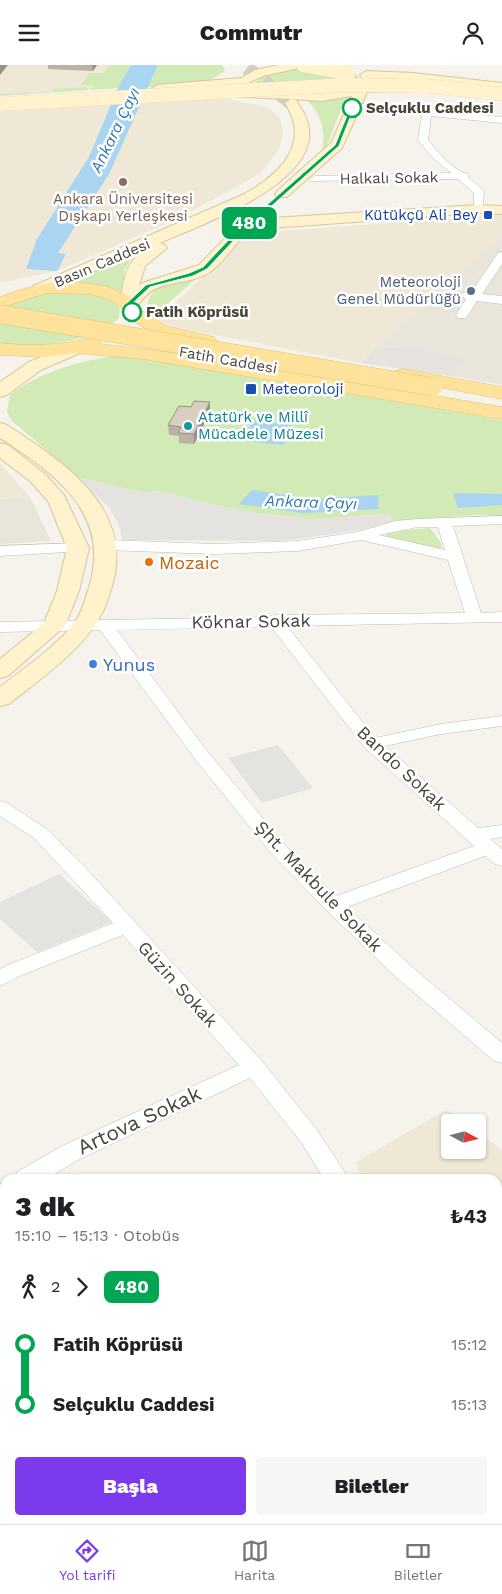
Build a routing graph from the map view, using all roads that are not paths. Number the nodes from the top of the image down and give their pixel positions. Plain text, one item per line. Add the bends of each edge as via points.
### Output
1 (295, 65) edge
2 (303, 65) edge
3 (337, 65) edge
4 (378, 65) edge
5 (246, 67) edge
6 (414, 77) junction
7 (244, 81) junction
8 (363, 81) junction
9 (443, 85) junction
10 (502, 87) edge
11 (407, 88) junction
12 (185, 93) junction
13 (259, 93) junction
14 (502, 94) edge
15 (0, 103) edge
16 (291, 104) junction
17 (353, 106) junction
18 (312, 113) dead end
19 (427, 113) junction
20 (502, 120) edge
21 (320, 141) dead end
22 (314, 172) junction
23 (464, 176) junction
24 (478, 209) junction
25 (502, 210) edge
26 (309, 221) junction
27 (249, 228) junction
28 (220, 230) junction
29 (502, 255) edge
30 (116, 257) junction
31 (140, 260) junction
32 (205, 268) junction
33 (486, 273) junction
34 (502, 275) edge
35 (38, 289) junction
36 (0, 290) edge
37 (471, 296) junction
38 (502, 300) edge
39 (0, 303) edge
40 (131, 308) junction
41 (0, 313) edge
42 (462, 315) dead end
43 (0, 320) edge
44 (76, 348) junction
45 (0, 349) edge
46 (0, 391) edge
47 (431, 391) junction
48 (502, 393) edge
49 (502, 399) edge
50 (502, 409) edge
51 (502, 413) edge
52 (0, 429) edge
53 (0, 449) edge
54 (502, 520) edge
55 (444, 521) junction
56 (360, 536) junction
57 (107, 545) junction
58 (78, 548) junction
59 (0, 551) edge
60 (454, 557) junction
61 (474, 617) junction
62 (502, 617) edge
63 (274, 621) junction
64 (94, 624) junction
65 (54, 626) junction
66 (0, 627) edge
67 (0, 671) edge
68 (0, 699) edge
69 (502, 721) edge
70 (371, 744) junction
71 (0, 807) edge
72 (502, 831) edge
73 (488, 847) edge
74 (333, 905) junction
75 (126, 926) junction
76 (0, 979) edge
77 (502, 1055) edge
78 (254, 1067) junction
79 (34, 1174) edge
80 (334, 1174) edge

1 - 7 main road via 259,73
2 - 9 main road, bridge
3 - 8 main road via 355,69
4 - 8 main road
5 - 7 main road
5 - 12 main road
6 - 8 main road
6 - 10 main road
6 - 11 main road via 402,78 397,84
7 - 12 main road
7 - 13 main road via 249,90
8 - 11 main road
8 - 13 main road via 349,93 321,97
8 - 17 main road
9 - 14 main road, bridge
9 - 15 main road, bridge via 316,83
11 - 14 main road
12 - 13 main road
12 - 15 main road, bridge
12 - 16 main road
13 - 16 main road
14 - 15 main road, bridge via 436,87 354,84
16 - 18 main road
16 - 30 main road, Basın Caddesi via 298,111 304,133 292,161 270,184
17 - 19 street
17 - 22 main road via 334,158
19 - 20 street
19 - 23 street via 423,140 432,153
21 - 22 main road
22 - 23 street, Halkalı Sokak
22 - 26 main road via 285,209 286,215
22 - 27 main road via 268,207
23 - 24 street via 479,193
24 - 25 main road
24 - 26 main road
24 - 27 main road via 397,219
26 - 27 main road
27 - 28 main road
27 - 32 main road
28 - 30 main road via 186,234
28 - 31 main road via 175,242
29 - 33 street
30 - 35 main road, Basın Caddesi
31 - 32 main road via 172,272
31 - 40 main road via 132,273
32 - 40 main road via 148,286
33 - 34 street
33 - 37 street
35 - 36 main road
35 - 39 main road
35 - 40 main road via 88,289 113,293
37 - 38 street
37 - 42 street
40 - 44 main road via 123,324 109,334
40 - 48 main road via 160,330 175,335
41 - 47 main road, Fatih Caddesi, bridge
43 - 47 main road, Fatih Caddesi
44 - 45 main road via 40,352
44 - 46 main road via 35,366
44 - 51 main road via 163,356
47 - 49 main road, Fatih Caddesi
47 - 50 main road, Fatih Caddesi
52 - 57 main road via 56,466 75,485 101,525
53 - 58 main road via 38,478 57,499
54 - 55 street
55 - 56 street via 395,525
55 - 60 street
56 - 57 street via 289,547 214,549
56 - 60 street
57 - 64 main road
58 - 59 street
58 - 65 main road via 68,591
60 - 61 street
61 - 62 street, Köknar Sokak
61 - 63 street, Köknar Sokak
63 - 64 street, Köknar Sokak
63 - 70 street, Bando Sokak
64 - 65 street, Köknar Sokak
64 - 68 main road
64 - 74 street, Şht. Makbule Sokak via 278,849
65 - 66 street, Köknar Sokak
65 - 67 main road
69 - 70 street via 441,729
70 - 73 street, Bando Sokak
71 - 75 street, Güzin Sokak via 41,834
72 - 73 street
73 - 74 street
74 - 77 street, Şht. Makbule Sokak via 404,973
75 - 76 street
75 - 78 street, Güzin Sokak
78 - 79 street, Artova Sokak via 70,1153
78 - 80 street, Güzin Sokak

